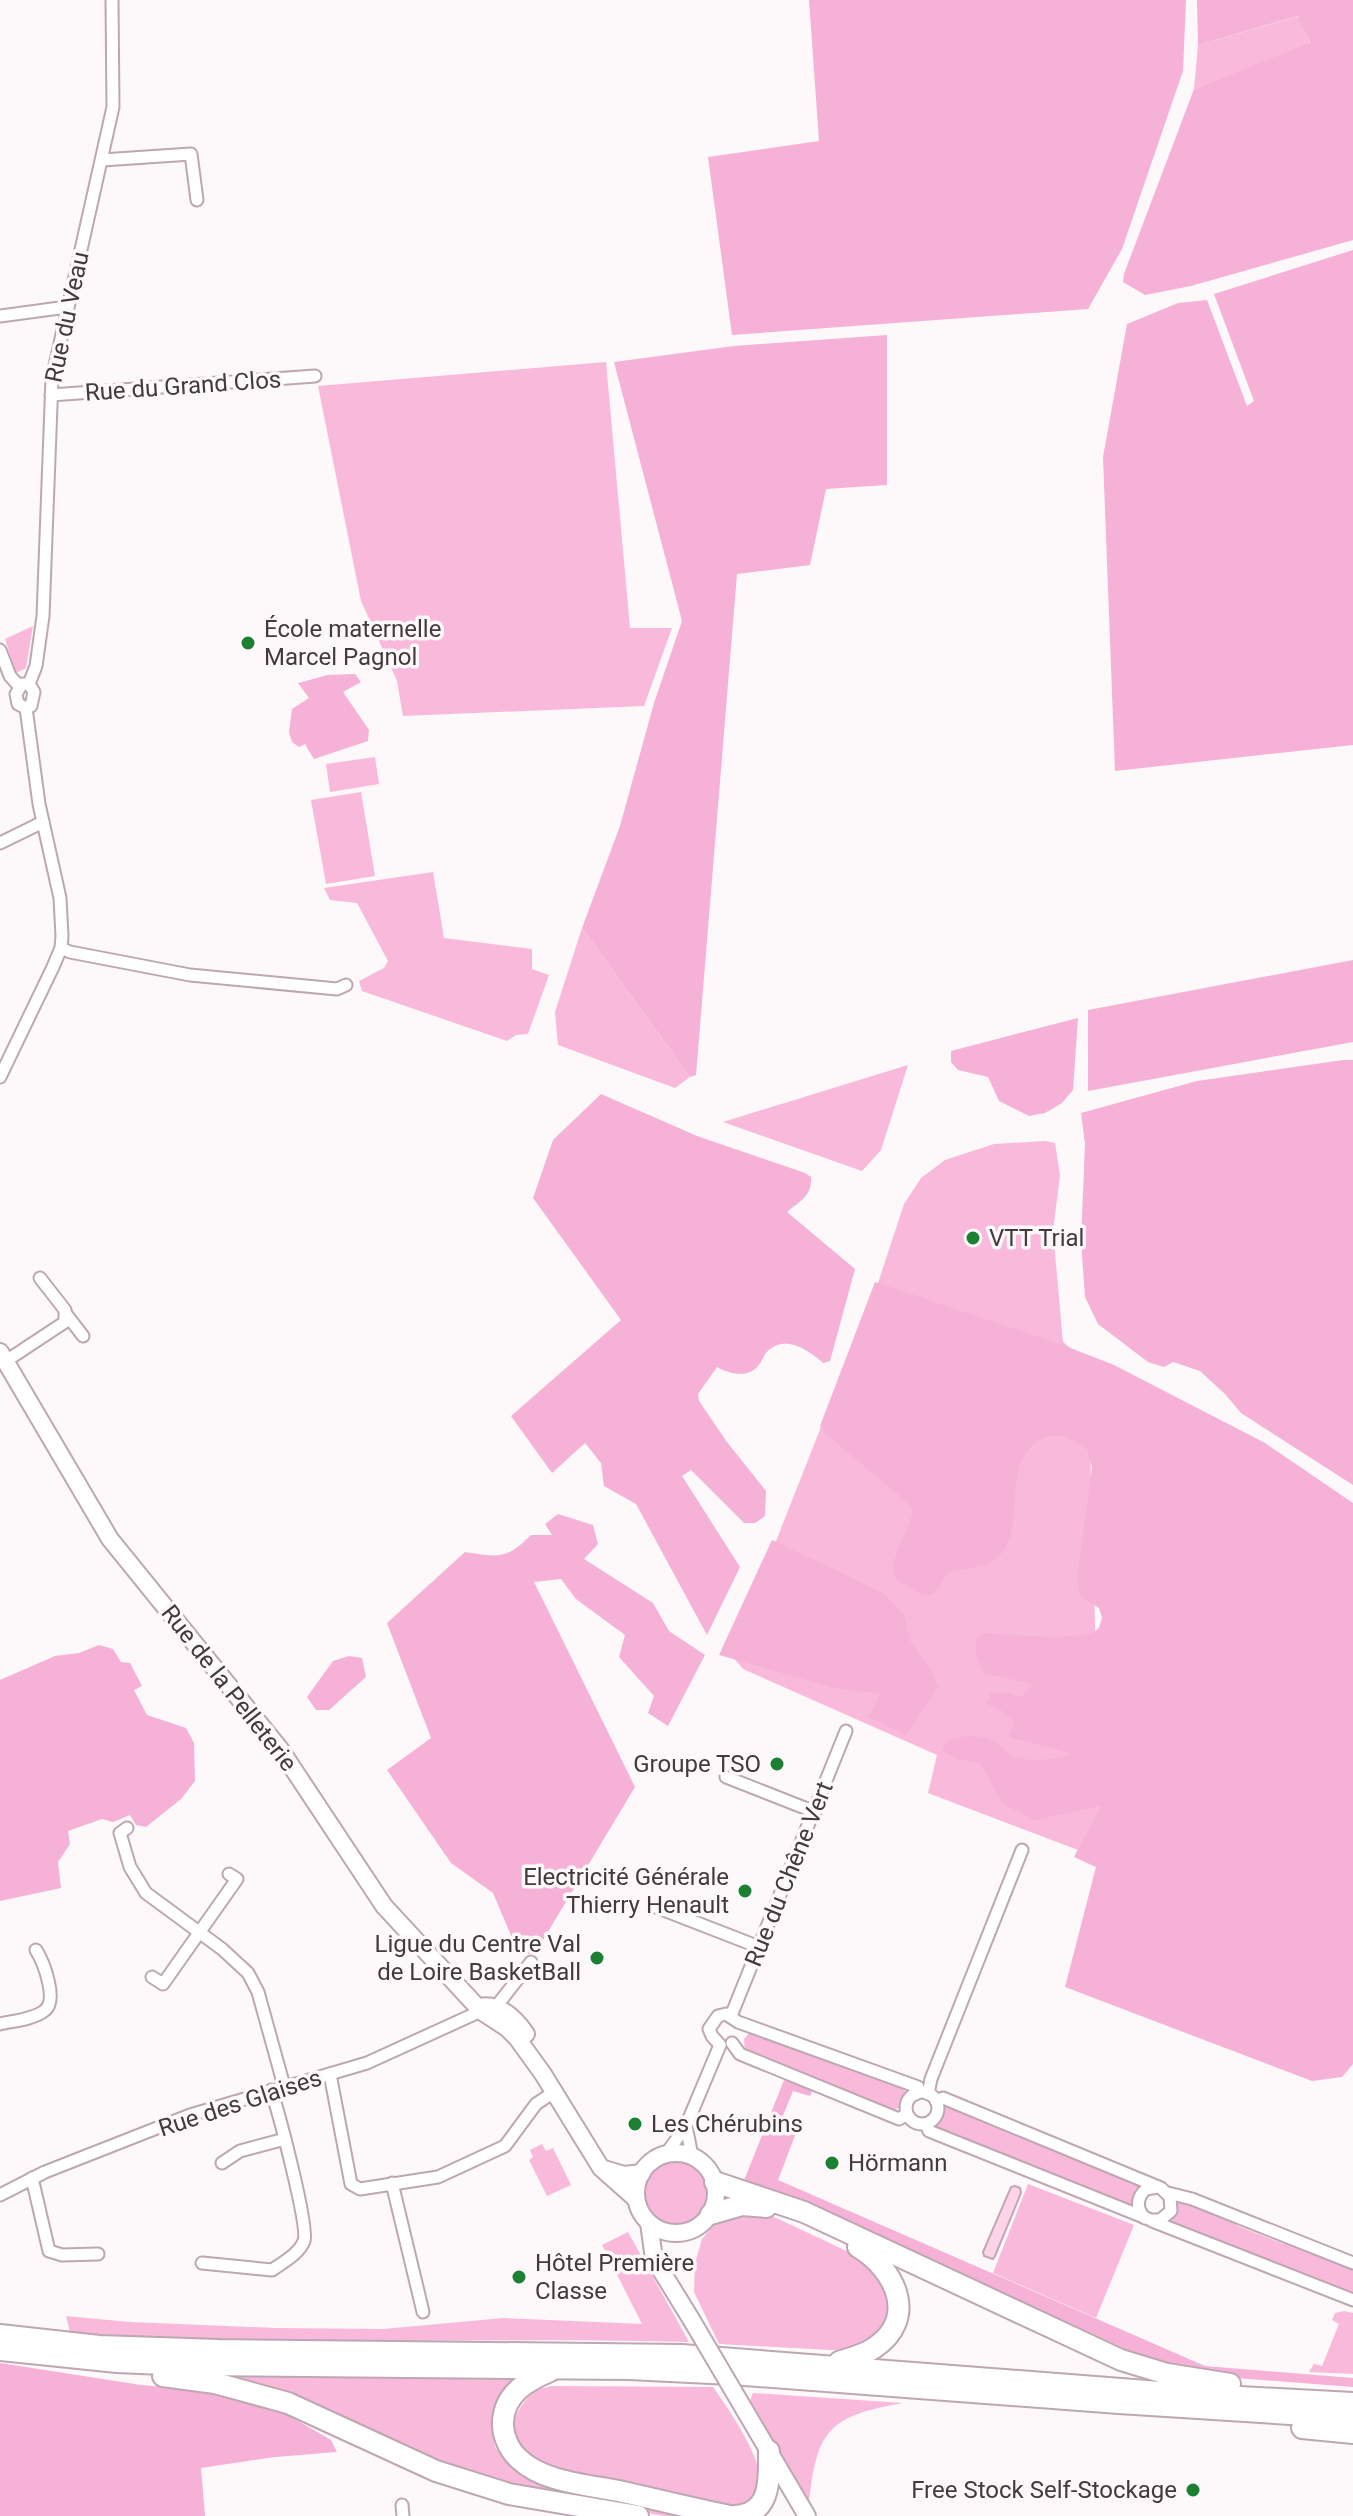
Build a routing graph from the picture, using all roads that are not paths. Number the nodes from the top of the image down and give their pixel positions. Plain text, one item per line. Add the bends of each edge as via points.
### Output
1 (112, 0) edge
2 (102, 160) junction
3 (197, 200) dead end
4 (67, 307) junction
5 (0, 316) edge
6 (315, 376) dead end
7 (51, 395) junction
8 (0, 650) edge
9 (24, 685) junction
10 (43, 822) junction
11 (0, 843) edge
12 (61, 948) junction
13 (346, 985) dead end
14 (0, 1077) edge
15 (40, 1278) dead end
16 (66, 1314) junction
17 (83, 1336) dead end
18 (3, 1357) edge
19 (846, 1731) dead end
20 (726, 1777) dead end
21 (815, 1812) junction
22 (127, 1828) dead end
23 (1022, 1850) dead end
24 (229, 1874) dead end
25 (656, 1907) dead end
26 (199, 1934) junction
27 (759, 1947) junction
28 (36, 1950) dead end
29 (531, 1962) dead end
30 (152, 1977) dead end
31 (485, 2009) junction
32 (735, 2019) junction
33 (0, 2024) edge
34 (726, 2044) junction
35 (330, 2074) junction
36 (284, 2086) junction
37 (271, 2090) junction
38 (554, 2092) junction
39 (927, 2096) junction
40 (907, 2114) junction
41 (926, 2124) junction
42 (686, 2126) junction
43 (285, 2139) junction
44 (666, 2154) junction
45 (692, 2156) junction
46 (222, 2163) dead end
47 (601, 2168) junction
48 (642, 2173) junction
49 (32, 2178) junction
50 (715, 2182) junction
51 (392, 2183) junction
52 (1164, 2190) junction
53 (0, 2195) edge
54 (636, 2199) junction
55 (711, 2214) junction
56 (1149, 2219) junction
57 (649, 2223) junction
58 (674, 2234) junction
59 (98, 2254) dead end
60 (202, 2263) dead end
61 (1353, 2263) edge
62 (660, 2270) junction
63 (1353, 2300) edge
64 (423, 2312) dead end
65 (0, 2335) edge
66 (0, 2350) edge
67 (117, 2362) junction
68 (827, 2365) junction
69 (554, 2368) junction
70 (1353, 2401) edge
71 (1237, 2412) junction
72 (1353, 2418) edge
73 (1353, 2433) edge
74 (769, 2451) junction
75 (638, 2516) edge
76 (733, 2516) edge
77 (807, 2516) edge

1 - 2 street, Rue du Veau via 113,107
2 - 3 street via 191,154
2 - 4 street, Rue du Veau
4 - 5 street
4 - 7 street, Rue du Veau
6 - 7 street, Rue du Grand Clos
7 - 9 street, Rue du Veau via 43,616 36,666
8 - 9 street via 10,676
9 - 10 street, Rue du Veau via 34,692 26,708
10 - 11 street
10 - 12 street, Rue du Veau via 60,898
12 - 13 street via 190,975 337,989
12 - 14 street, Rue du Veau
15 - 16 street
16 - 17 street
16 - 18 street via 61,1326
18 - 31 main road, Rue de la Pelleterie via 116,1548 280,1749 384,1906
19 - 21 street, Rue du Chêne Vert
20 - 21 street
21 - 27 street, Rue du Chêne Vert
22 - 26 street via 120,1833 136,1881
23 - 39 street
24 - 26 street via 237,1879
25 - 27 street
26 - 30 street via 163,1984
26 - 36 street via 241,1964 254,1983
27 - 32 street, Rue du Chêne Vert
28 - 33 street via 51,1990 49,2006
29 - 31 street
31 - 35 street, Rue des Glaises via 367,2063
31 - 38 main road, Rue de la Pelleterie via 520,2026
32 - 34 street via 740,2036
32 - 34 street via 722,2014 710,2024 712,2036
32 - 39 street via 918,2087
34 - 40 street via 899,2119
34 - 42 street
35 - 36 street, Rue des Glaises
35 - 51 street via 351,2184 360,2189
36 - 37 street, Rue des Glaises
37 - 43 street
37 - 49 street, Rue des Glaises via 190,2115
38 - 47 main road, Rue de la Pelleterie
38 - 51 street via 536,2104 505,2146 438,2177
39 - 40 street via 908,2102
39 - 41 street via 937,2112
39 - 52 street via 943,2098
40 - 41 street via 915,2123
41 - 56 street via 929,2131
42 - 44 street
42 - 45 street
43 - 46 street via 240,2151
43 - 60 street via 305,2228 299,2250 272,2270
44 - 45 main road
44 - 48 main road
45 - 50 main road
47 - 48 main road
47 - 54 main road, Rue de la Pelleterie
48 - 54 main road
49 - 53 street, Rue des Glaises
49 - 59 street via 49,2251
50 - 55 main road
50 - 70 highway via 804,2212 1144,2368
51 - 64 street
52 - 56 street via 1171,2211 1160,2220
52 - 56 street via 1146,2189 1139,2198 1139,2211
52 - 61 street
54 - 57 main road
55 - 58 main road via 695,2229
55 - 68 highway via 742,2205 783,2212 844,2239 889,2273 898,2311 885,2339 860,2355
56 - 63 street
57 - 58 main road
57 - 62 main road via 651,2251
58 - 62 main road via 662,2250
62 - 74 main road, bridge
65 - 68 highway via 99,2346 630,2354
66 - 67 highway
67 - 69 highway
67 - 75 highway via 288,2403 436,2471 509,2494
68 - 70 highway via 1185,2394
69 - 71 highway via 731,2374
69 - 76 highway via 525,2382 507,2406 503,2431 519,2460 551,2476
71 - 72 highway
71 - 73 highway via 1270,2424
74 - 76 highway via 767,2495 755,2511
74 - 77 main road

